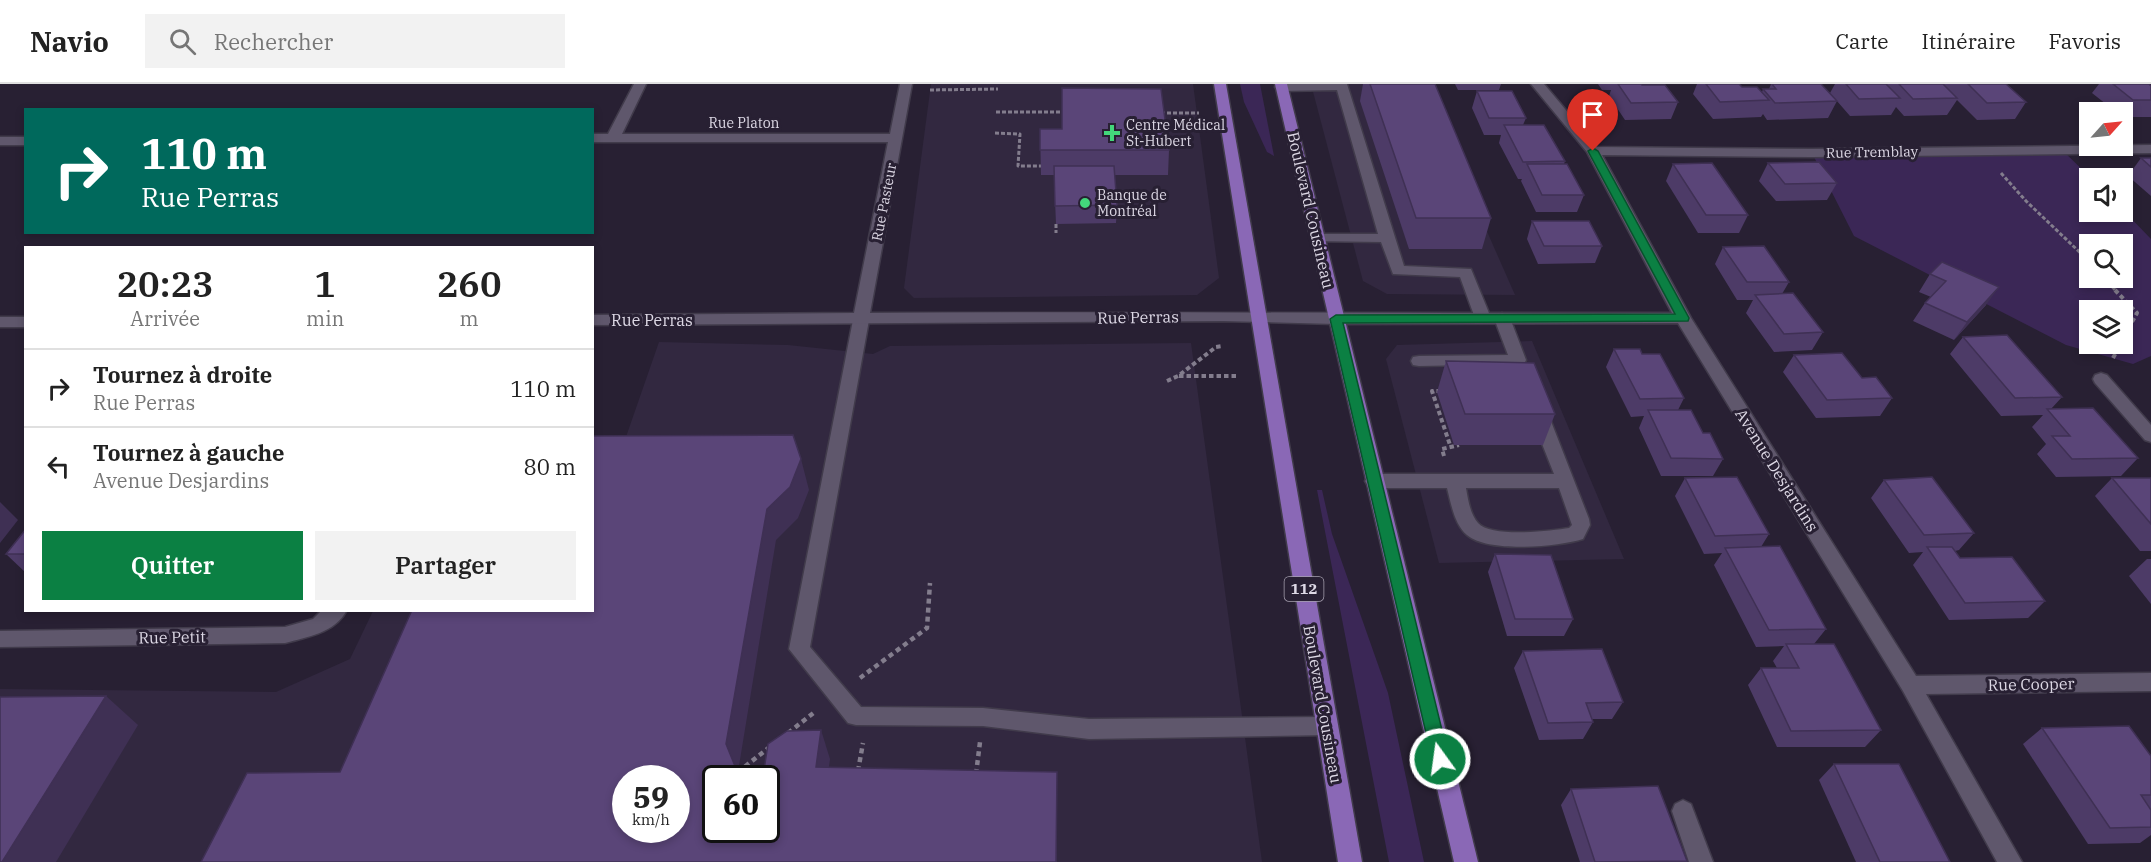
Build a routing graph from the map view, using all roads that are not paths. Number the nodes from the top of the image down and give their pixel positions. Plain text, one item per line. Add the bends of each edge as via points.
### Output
1 (640, 84) edge
2 (1220, 84) edge
3 (1537, 84) edge
4 (1281, 85) edge
5 (906, 87) edge
6 (594, 138) edge
7 (613, 138) junction
8 (896, 138) junction
9 (0, 141) edge
10 (24, 141) edge
11 (2151, 149) edge
12 (1593, 151) junction
13 (1317, 238) junction
14 (1387, 238) junction
15 (1258, 317) junction
16 (1483, 318) junction
17 (1502, 318) junction
18 (1683, 318) junction
19 (1336, 319) junction
20 (594, 320) edge
21 (861, 320) junction
22 (0, 322) edge
23 (24, 322) edge
24 (1419, 361) dead end
25 (1524, 376) junction
26 (2101, 380) dead end
27 (2151, 436) edge
28 (1374, 481) junction
29 (1566, 481) junction
30 (1455, 482) junction
31 (335, 612) edge
32 (0, 639) edge
33 (2151, 682) edge
34 (1910, 685) junction
35 (1327, 726) junction
36 (1683, 811) dead end
37 (1350, 862) edge
38 (1466, 862) edge
39 (1701, 862) edge
40 (2010, 862) edge

1 - 7 street
2 - 15 main road, Boulevard Cousineau / 112
3 - 12 street, Avenue Desjardins
4 - 13 main road, Boulevard Cousineau
4 - 14 street via 1342,86
5 - 8 street, Rue Pasteur
6 - 7 street, Rue Platon
7 - 8 street, Rue Platon
8 - 21 street, Rue Pasteur
9 - 10 street
11 - 12 street, Rue Tremblay
12 - 18 street, Avenue Desjardins
13 - 14 street
13 - 19 main road, Boulevard Cousineau
14 - 16 street via 1398,271 1466,272
15 - 19 street, Rue Perras
15 - 21 street, Rue Perras
15 - 35 main road, Boulevard Cousineau / 112
16 - 17 street, Rue Perras
16 - 19 street, Rue Perras
17 - 18 street, Rue Perras
17 - 25 street
18 - 34 street, Avenue Desjardins
19 - 28 main road, Boulevard Cousineau
20 - 21 street, Rue Perras
21 - 35 street, Rue Pasteur via 799,649 856,716 983,717 1089,729
22 - 23 street
24 - 25 street
25 - 29 street
26 - 27 street
28 - 30 street
28 - 38 main road, Boulevard Cousineau
29 - 30 street
29 - 30 street via 1581,525 1576,534 1563,537 1479,534 1469,526
31 - 32 street, Rue Petit via 319,625 285,636
33 - 34 street, Rue Cooper
34 - 40 street, Avenue Desjardins
35 - 37 main road, Boulevard Cousineau / 112
36 - 39 street

